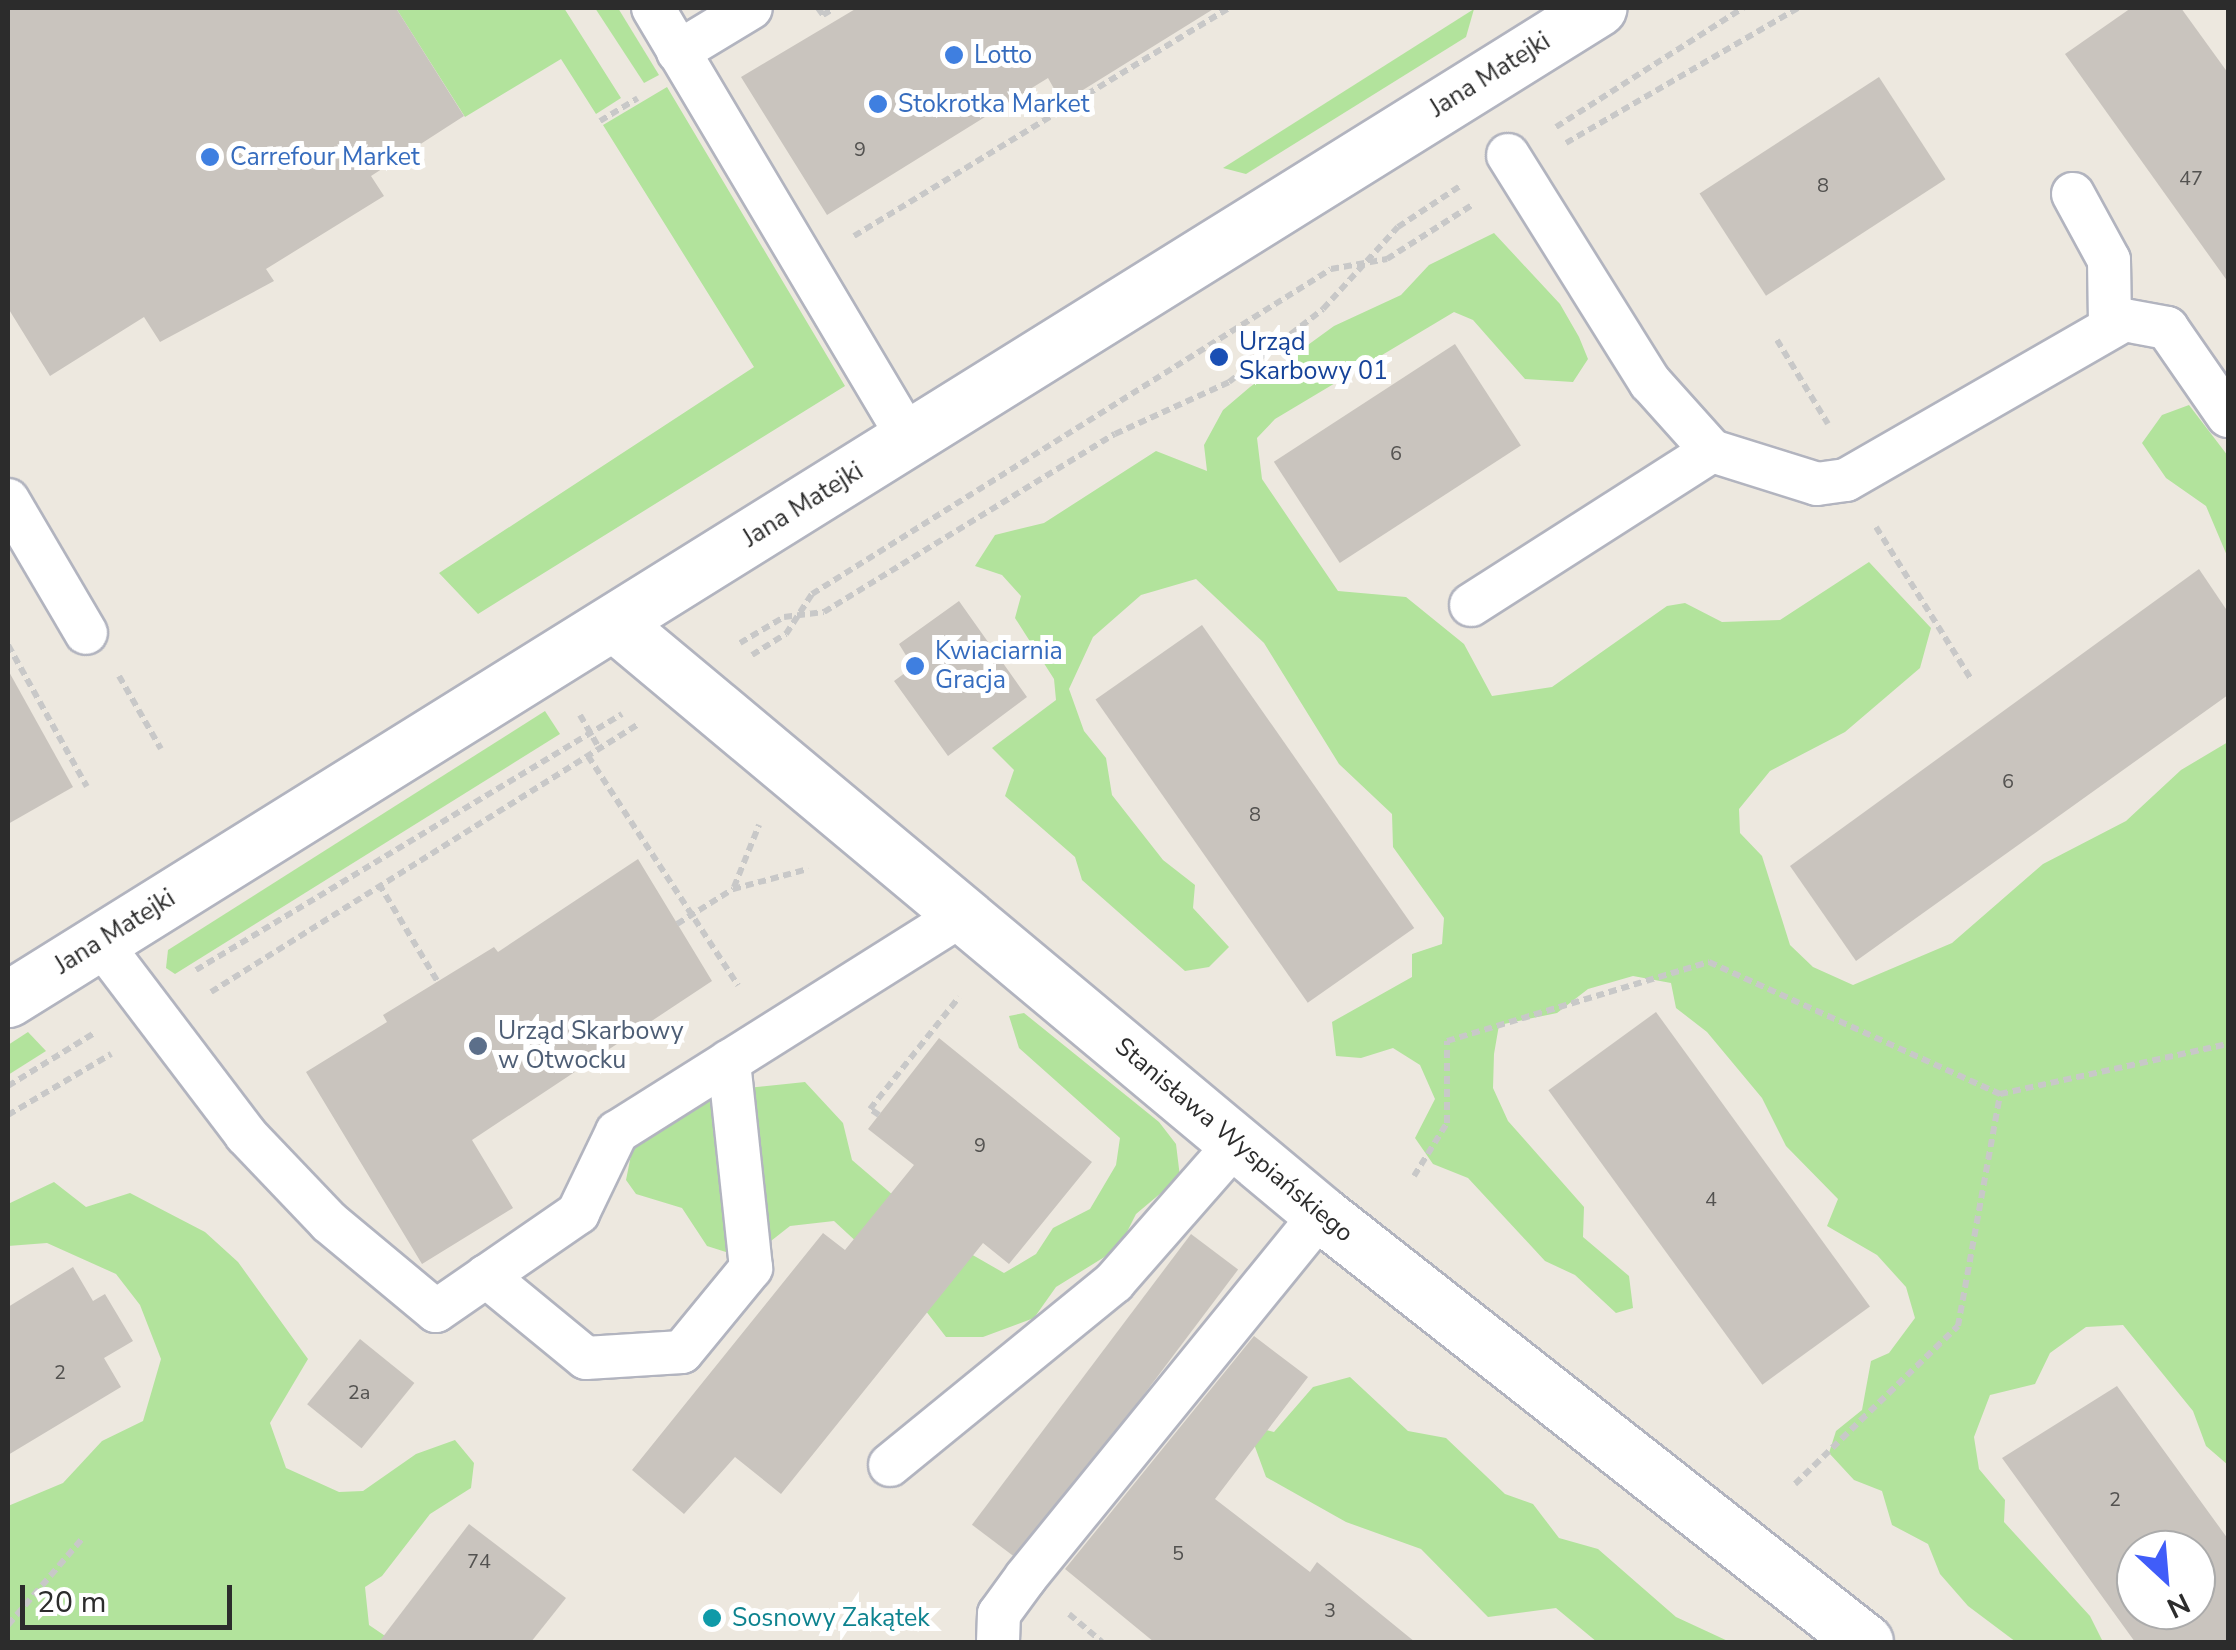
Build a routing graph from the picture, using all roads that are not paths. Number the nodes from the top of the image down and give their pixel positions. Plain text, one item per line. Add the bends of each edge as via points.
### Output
1 (653, 8) edge
2 (751, 8) edge
3 (1598, 8) edge
4 (678, 52) junction
5 (1499, 174) road end
6 (2073, 194) dead end
7 (2110, 323) junction
8 (2228, 416) edge
9 (909, 439) junction
10 (1712, 451) junction
11 (8, 500) edge
12 (1471, 606) dead end
13 (614, 623) junction
14 (86, 633) dead end
15 (962, 914) junction
16 (99, 941) junction
17 (8, 1000) edge
18 (729, 1061) junction
19 (1236, 1143) junction
20 (1322, 1214) junction
21 (486, 1276) junction
22 (890, 1465) dead end
23 (998, 1642) edge
24 (1865, 1642) edge

1 - 4 lane
2 - 4 lane
3 - 9 main road, Jana Matejki
4 - 9 lane
5 - 10 lane via 1650,382
6 - 7 lane via 2109,260
7 - 8 lane via 2140,319 2168,328
7 - 10 lane via 1846,480 1817,484
9 - 13 main road, Jana Matejki
10 - 12 lane
11 - 14 lane
13 - 15 main road, Stanisława Wyspiańskiego via 667,697
13 - 16 main road, Jana Matejki
15 - 18 lane
15 - 19 main road, Stanisława Wyspiańskiego
16 - 17 main road, Jana Matejki
16 - 21 lane via 246,1135 329,1222 436,1311
18 - 21 lane via 617,1132 578,1213
18 - 21 lane via 752,1268 682,1352 586,1358
19 - 20 main road, Stanisława Wyspiańskiego
19 - 22 lane via 1114,1282
20 - 23 lane via 1017,1589 999,1614
20 - 24 main road, Stanisława Wyspiańskiego

